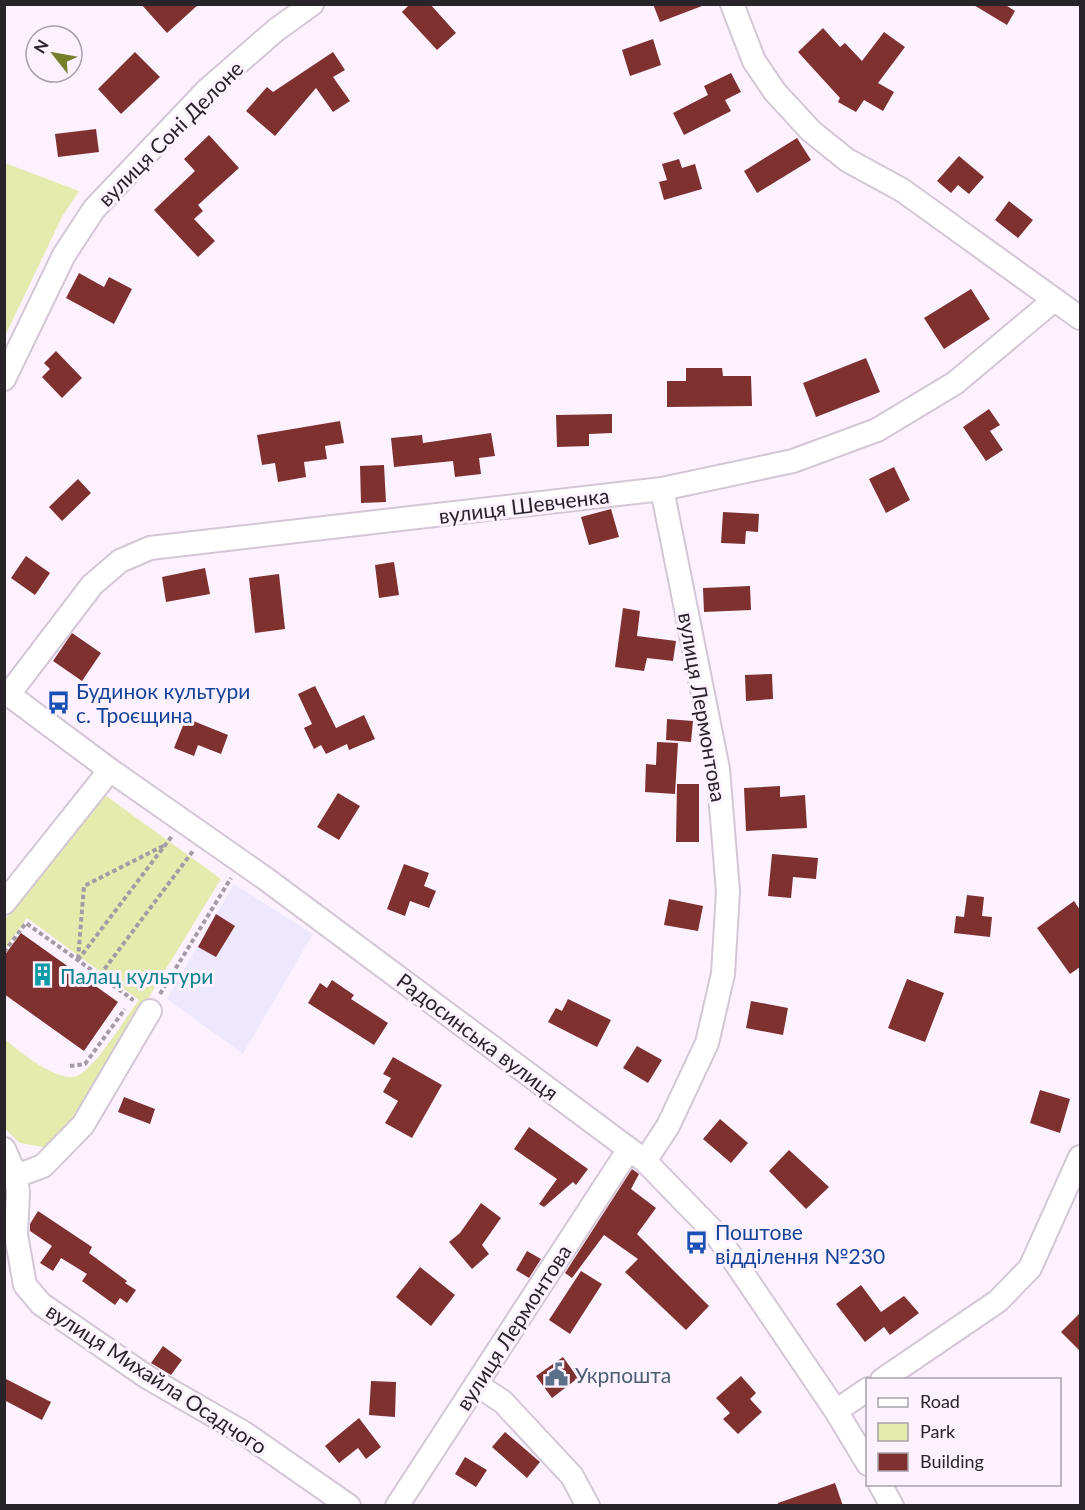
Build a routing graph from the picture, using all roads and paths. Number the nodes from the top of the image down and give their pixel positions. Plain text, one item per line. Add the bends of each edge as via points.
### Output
1 (312, 4) edge
2 (732, 4) edge
3 (1054, 300) junction
4 (1080, 318) edge
5 (4, 379) edge
6 (662, 489) junction
7 (7, 692) edge
8 (110, 770) junction
9 (184, 822) junction
10 (205, 836) junction
11 (166, 845) junction
12 (243, 863) junction
13 (4, 903) edge
14 (4, 952) edge
15 (78, 960) junction
16 (99, 975) junction
17 (150, 1011) joint
18 (70, 1066) dead end
19 (4, 1149) edge
20 (637, 1155) junction
21 (1080, 1157) edge
22 (16, 1176) junction
23 (885, 1378) edge
24 (476, 1384) junction
25 (866, 1390) edge
26 (836, 1411) junction
27 (866, 1462) edge
28 (881, 1486) edge
29 (349, 1506) edge
30 (397, 1506) edge
31 (588, 1506) edge
32 (892, 1506) edge

1 - 5 street, вулиця Соні Делоне via 207,90 94,209 64,255
2 - 3 street via 754,62 811,131 847,160 902,190
3 - 4 street
3 - 6 street, вулиця Шевченка via 955,383 877,430 793,461
6 - 7 street, вулиця Шевченка via 150,548 120,561 92,585
6 - 20 street, вулиця Лермонтова via 718,769 728,892 723,974 707,1043 668,1126
7 - 8 street, Радосинська вулиця
8 - 9 street, Радосинська вулиця
8 - 13 street
9 - 10 street, Радосинська вулиця
9 - 11 path
10 - 12 street, Радосинська вулиця
10 - 16 path
11 - 15 path
11 - 15 path via 84,886
12 - 17 path
12 - 20 street, Радосинська вулиця
14 - 15 path via 26,923
15 - 16 path
16 - 18 path via 132,999 85,1064
17 - 22 street via 82,1125 43,1166
19 - 22 street, вулиця Михайла Осадчого
20 - 24 street, вулиця Лермонтова
20 - 26 street, Радосинська вулиця via 716,1234
21 - 23 street via 1030,1268 998,1301
22 - 29 street, вулиця Михайла Осадчого via 20,1263 25,1285 41,1304 147,1377 244,1433
24 - 30 street, вулиця Лермонтова
24 - 31 street via 503,1402 572,1476
25 - 26 street
26 - 27 street, Радосинська вулиця
28 - 32 street

